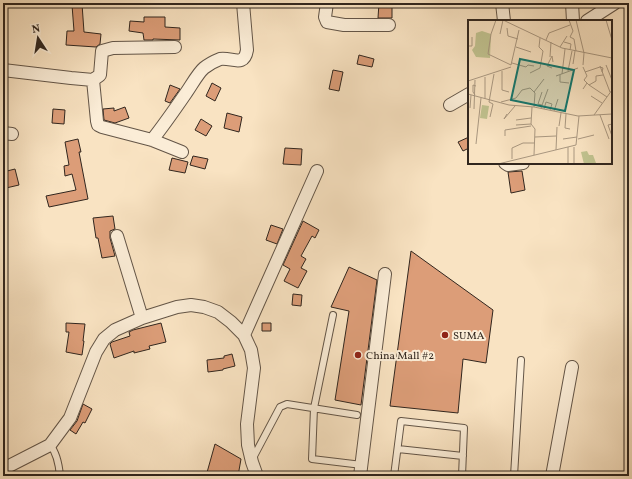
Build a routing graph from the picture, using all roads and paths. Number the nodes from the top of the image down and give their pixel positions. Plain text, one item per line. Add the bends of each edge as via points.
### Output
1 (243, 3) edge
2 (327, 3) edge
3 (502, 3) edge
4 (572, 3) edge
5 (615, 3) edge
6 (504, 20) edge
7 (573, 20) edge
8 (589, 20) edge
9 (389, 25) dead end
10 (175, 46) dead end
11 (3, 70) edge
12 (93, 80) junction
13 (468, 95) edge
14 (450, 105) dead end
15 (152, 140) junction
16 (182, 152) dead end
17 (316, 171) dead end
18 (117, 236) dead end
19 (385, 274) dead end
20 (333, 315) dead end
21 (142, 318) junction
22 (244, 335) junction
23 (521, 360) dead end
24 (572, 367) dead end
25 (314, 408) junction
26 (357, 415) dead end
27 (50, 444) junction
28 (398, 449) junction
29 (463, 456) junction
30 (252, 462) junction
31 (3, 469) edge
32 (361, 470) edge
33 (60, 476) edge
34 (245, 476) edge
35 (257, 476) edge
36 (394, 476) edge
37 (462, 476) edge
38 (514, 476) edge
39 (552, 476) edge

1 - 15 street via 247,50 244,60 222,59 203,69
2 - 9 street via 324,17 327,22 344,25
3 - 6 street
4 - 7 street
5 - 8 street
10 - 12 street via 113,48 102,51 100,75
11 - 12 street
12 - 15 street via 98,125
13 - 14 street
15 - 16 street
17 - 22 street
18 - 21 street
19 - 32 street
20 - 25 lane
21 - 22 street via 177,307 204,307 218,312
21 - 27 street via 115,330 104,339 96,352 70,418
22 - 30 street via 251,350 254,368 247,424
23 - 38 lane
24 - 39 street
25 - 26 lane
25 - 30 lane via 287,404 280,407
25 - 32 lane via 312,459
27 - 31 street
27 - 33 lane via 57,457
28 - 29 lane
28 - 29 lane via 401,421 464,428
28 - 36 lane
29 - 37 lane
30 - 34 street
30 - 35 street

